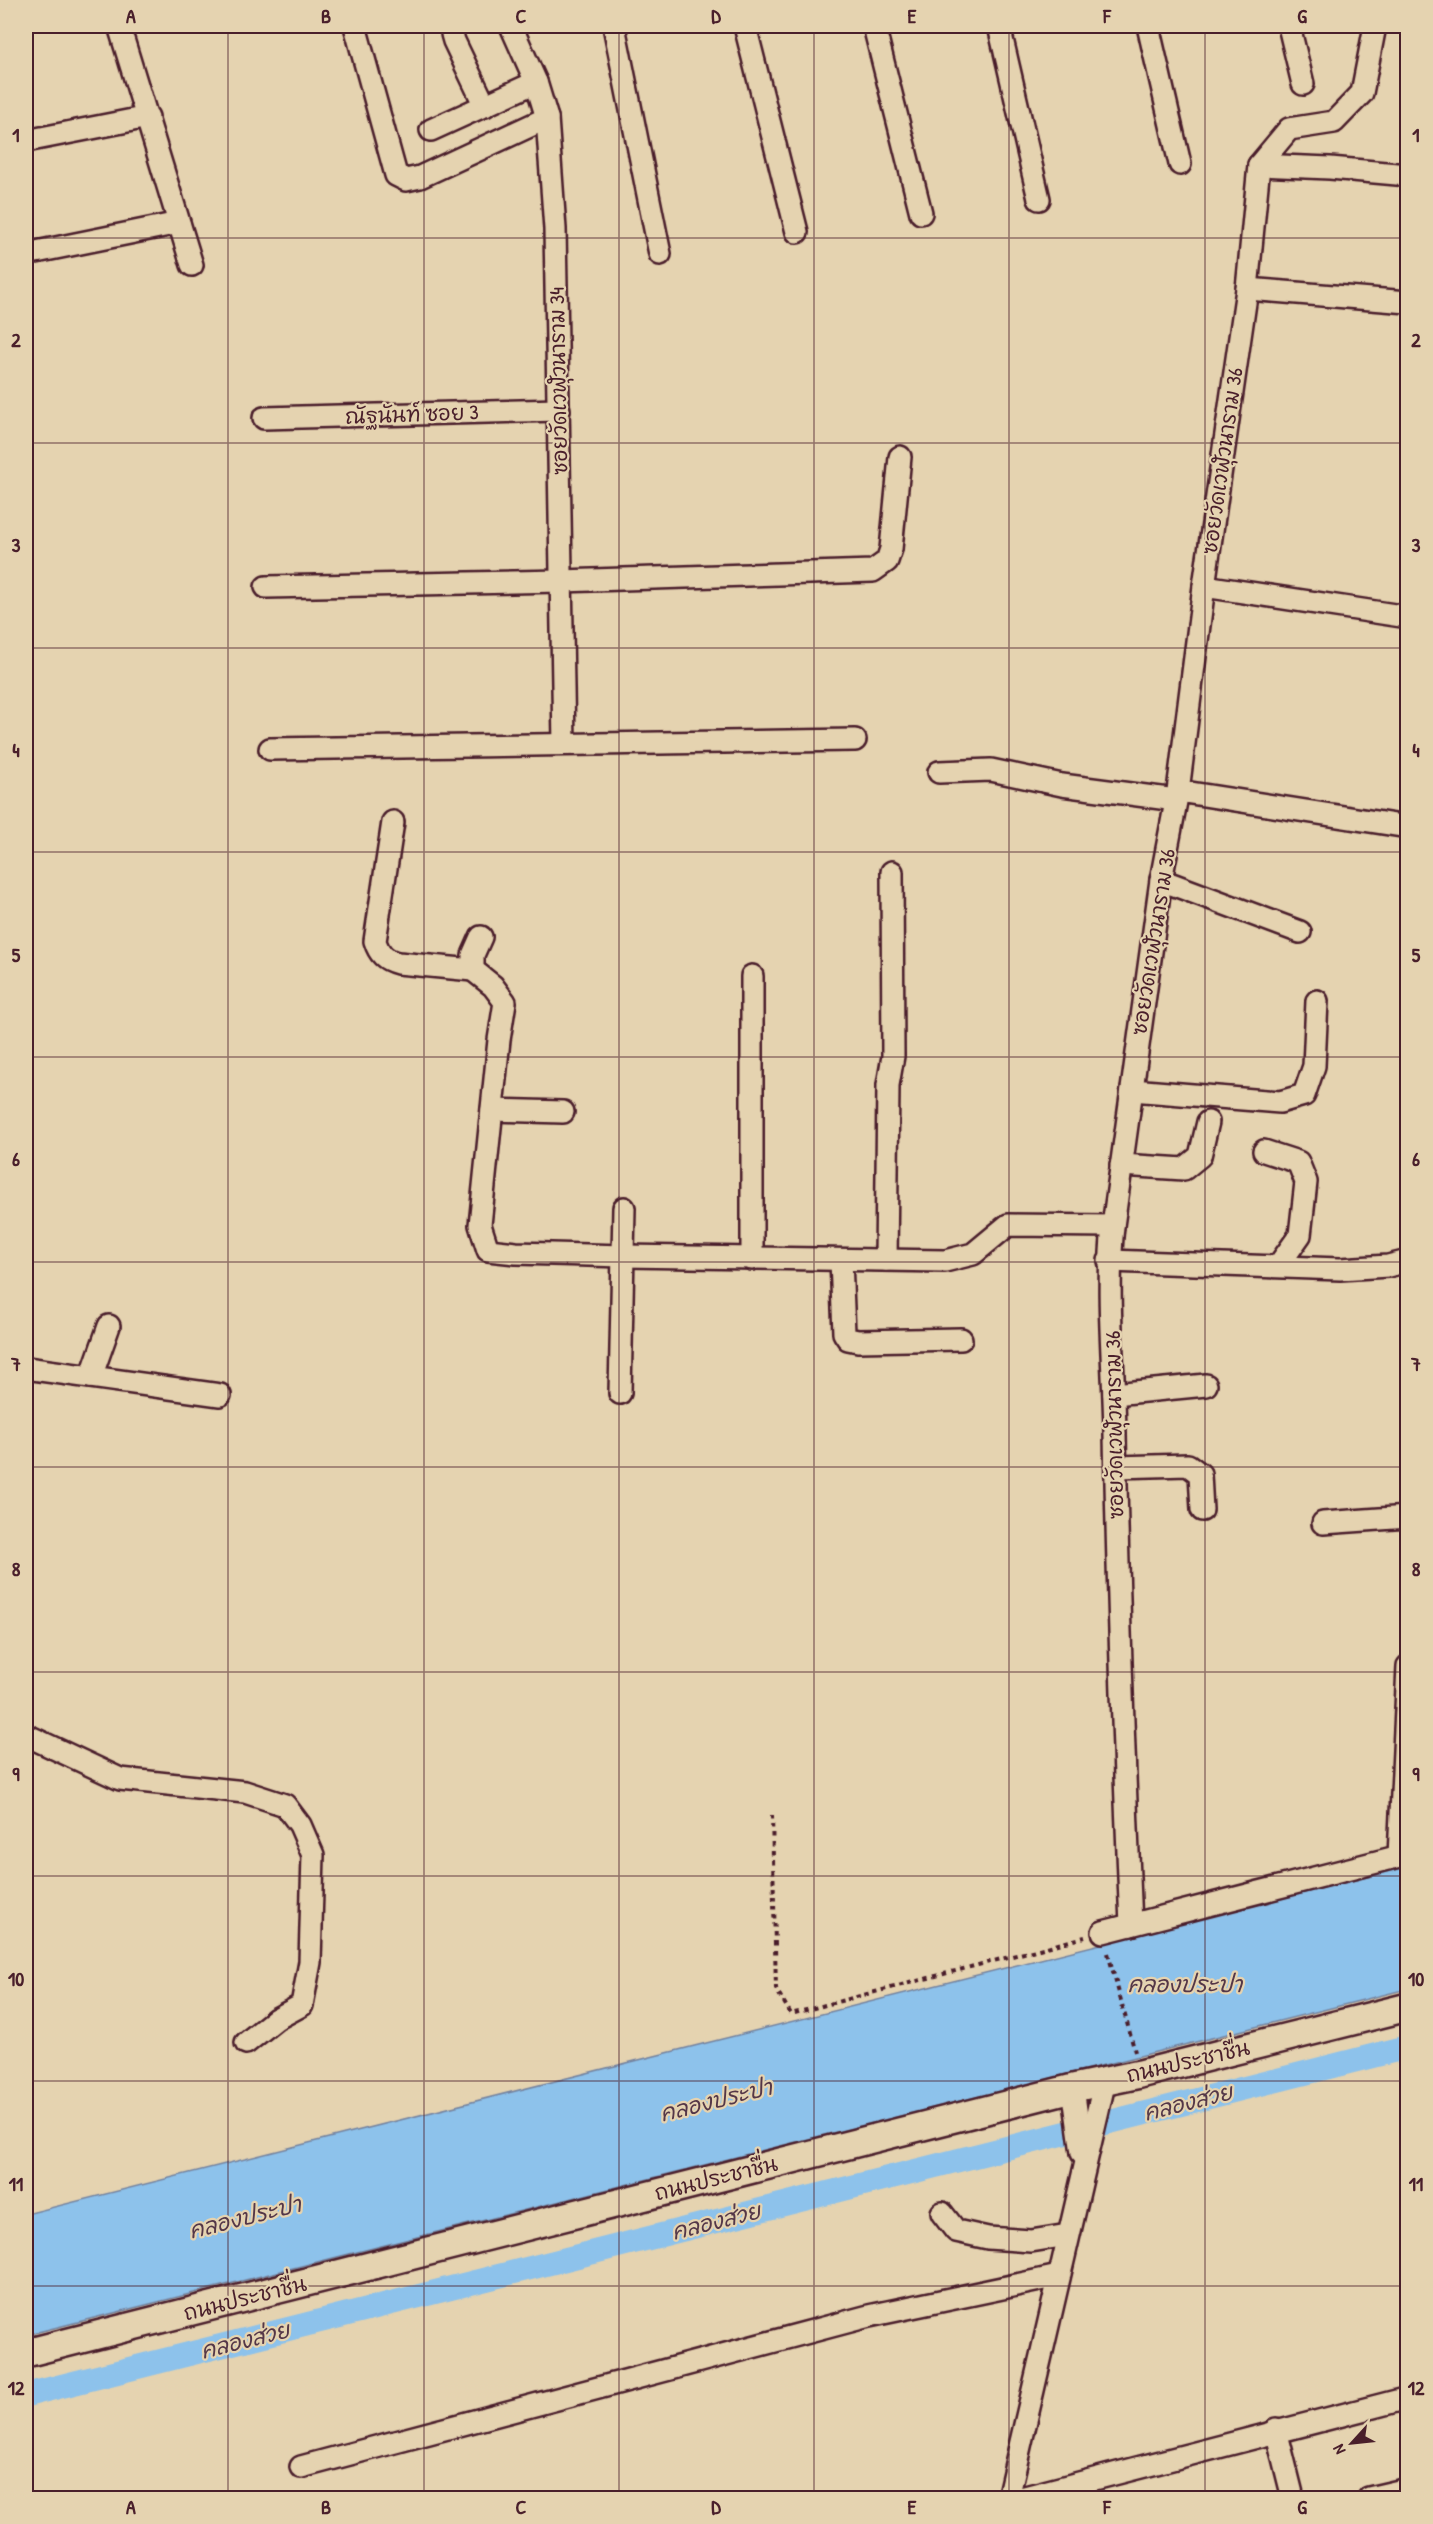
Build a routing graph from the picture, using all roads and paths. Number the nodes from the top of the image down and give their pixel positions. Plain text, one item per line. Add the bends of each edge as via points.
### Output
1 (119, 26) edge
2 (355, 26) edge
3 (454, 26) edge
4 (511, 26) edge
5 (614, 26) edge
6 (745, 26) edge
7 (874, 26) edge
8 (999, 26) edge
9 (1148, 26) edge
10 (1289, 26) edge
11 (1375, 26) edge
12 (536, 82) junction
13 (1303, 84) dead end
14 (485, 106) junction
15 (148, 117) junction
16 (547, 118) junction
17 (431, 130) dead end
18 (26, 141) edge
19 (1180, 164) dead end
20 (1259, 165) junction
21 (1407, 175) edge
22 (1039, 199) dead end
23 (921, 213) dead end
24 (179, 223) junction
25 (797, 232) dead end
26 (36, 252) dead end
27 (660, 254) dead end
28 (192, 265) dead end
29 (1247, 289) junction
30 (1407, 302) edge
31 (559, 410) junction
32 (264, 418) dead end
33 (900, 456) dead end
34 (561, 581) junction
35 (266, 586) dead end
36 (1204, 586) junction
37 (1407, 616) edge
38 (855, 740) dead end
39 (564, 744) junction
40 (270, 749) dead end
41 (939, 772) dead end
42 (1177, 795) junction
43 (393, 822) dead end
44 (1407, 827) edge
45 (892, 872) dead end
46 (1161, 880) junction
47 (1300, 932) dead end
48 (481, 937) dead end
49 (473, 970) junction
50 (752, 976) dead end
51 (1317, 1001) dead end
52 (1132, 1090) junction
53 (492, 1110) junction
54 (563, 1112) dead end
55 (1208, 1122) dead end
56 (1264, 1151) dead end
57 (1121, 1165) junction
58 (624, 1208) dead end
59 (1113, 1226) junction
60 (624, 1256) junction
61 (752, 1259) junction
62 (841, 1260) junction
63 (886, 1260) junction
64 (1109, 1261) junction
65 (1407, 1261) edge
66 (1278, 1266) junction
67 (109, 1326) dead end
68 (961, 1340) dead end
69 (26, 1368) edge
70 (91, 1377) junction
71 (1206, 1385) dead end
72 (620, 1393) dead end
73 (1114, 1394) junction
74 (220, 1395) dead end
75 (1116, 1467) junction
76 (1202, 1510) dead end
77 (1407, 1517) edge
78 (1323, 1523) dead end
79 (1407, 1666) edge
80 (26, 1735) edge
81 (772, 1815) dead end
82 (1403, 1855) edge
83 (1131, 1925) junction
84 (1105, 1939) junction
85 (1407, 2007) edge
86 (246, 2043) dead end
87 (1136, 2056) dead end
88 (1105, 2080) junction
89 (1073, 2088) junction
90 (1084, 2166) junction
91 (942, 2213) dead end
92 (1068, 2235) junction
93 (1059, 2276) junction
94 (26, 2353) edge
95 (1407, 2398) edge
96 (1276, 2430) junction
97 (301, 2467) dead end
98 (1407, 2489) edge
99 (1008, 2499) edge
100 (1021, 2499) edge
101 (1293, 2499) edge
102 (1370, 2499) edge

1 - 15 street
2 - 16 street via 388,152 396,175 406,180
3 - 14 street via 454,40
4 - 12 street, ซอยวัดเวฬุวนาราม 34
5 - 27 street
6 - 25 street
7 - 23 street
8 - 22 street
9 - 19 street
10 - 13 street
11 - 20 street via 1362,93 1334,122 1289,129
12 - 14 street
12 - 16 street, ซอยวัดเวฬุวนาราม 34
14 - 17 street
15 - 18 street
15 - 24 street
16 - 31 street, ซอยวัดเวฬุวนาราม 34 via 555,229
20 - 21 street
20 - 29 street, ซอยวัดเวฬุวนาราม 36
24 - 26 street
24 - 28 street
29 - 30 street
29 - 36 street, ซอยวัดเวฬุวนาราม 36
31 - 32 street, ณัฐนันท์ ซอย 3
31 - 34 street, ซอยวัดเวฬุวนาราม 34
33 - 34 street via 891,549 888,561 873,571
34 - 35 street
34 - 39 street, ซอยวัดเวฬุวนาราม 34
36 - 37 street
36 - 42 street, ซอยวัดเวฬุวนาราม 36
38 - 39 street
39 - 40 street
41 - 42 street via 991,770 1062,785
42 - 44 street
42 - 46 street, ซอยวัดเวฬุวนาราม 36
43 - 49 street via 375,941 378,950 389,961 398,963
45 - 63 street via 893,1056 888,1085
46 - 47 street
46 - 52 street, ซอยวัดเวฬุวนาราม 36
48 - 49 street via 473,955
49 - 53 street via 494,986 505,1002
50 - 61 street
51 - 52 street via 1314,1066 1304,1095 1280,1102
52 - 57 street, ซอยวัดเวฬุวนาราม 36
53 - 54 street
53 - 60 street via 480,1225 488,1250
55 - 57 street via 1200,1156 1184,1169
56 - 66 street via 1298,1162 1306,1182 1300,1235
57 - 59 street, ซอยวัดเวฬุวนาราม 36
58 - 60 street
59 - 63 street via 1008,1225 973,1254 945,1261
59 - 64 street, ซอยวัดเวฬุวนาราม 36
60 - 61 street
60 - 72 street
61 - 62 street
62 - 63 street
62 - 68 street via 844,1333 848,1339
64 - 66 street
64 - 73 street, ซอยวัดเวฬุวนาราม 36
65 - 66 street via 1340,1269
67 - 70 street
69 - 70 street
70 - 74 street
71 - 73 street
73 - 75 street, ซอยวัดเวฬุวนาราม 36
75 - 76 street via 1188,1464 1200,1474
75 - 83 street, ซอยวัดเวฬุวนาราม 36
77 - 78 street
79 - 82 street
80 - 86 street via 120,1779 246,1792 285,1805 300,1825 313,1855 310,1962 302,2005 276,2019
81 - 84 path via 776,1989 791,2014
82 - 83 street
83 - 84 street
84 - 87 path
85 - 88 street, ถนนประชาชื่น
88 - 89 street, ถนนประชาชื่น
88 - 90 street
89 - 90 street
89 - 94 street, ถนนประชาชื่น
90 - 92 street
91 - 92 street via 956,2231 988,2238 1031,2241
92 - 93 street
93 - 97 street via 869,2316
93 - 99 street
95 - 96 street
96 - 100 street
96 - 101 street
98 - 102 street

